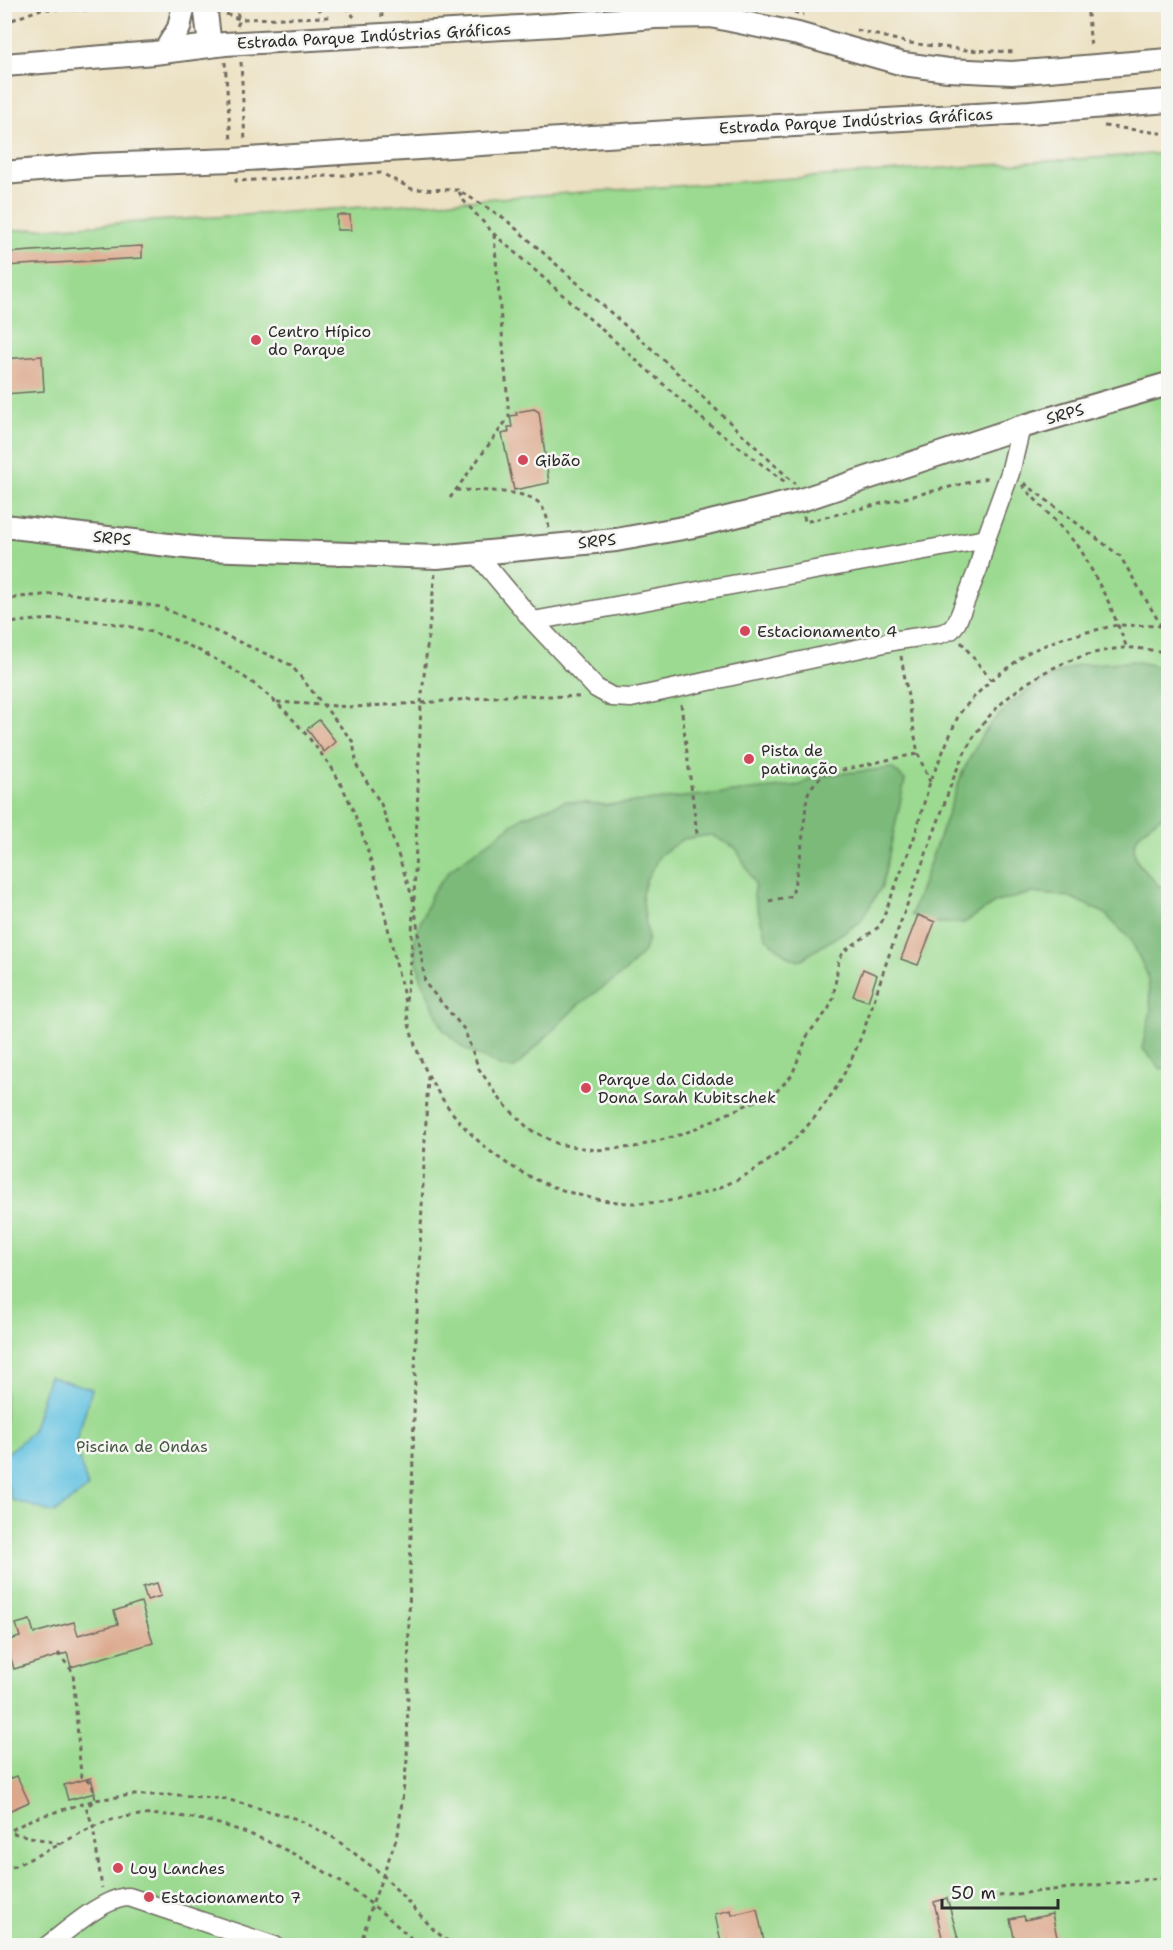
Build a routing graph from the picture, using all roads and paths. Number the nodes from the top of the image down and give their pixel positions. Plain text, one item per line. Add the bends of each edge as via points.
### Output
1 (110, 4) edge
2 (184, 4) edge
3 (311, 4) edge
4 (362, 4) edge
5 (381, 4) edge
6 (759, 4) edge
7 (345, 5) edge
8 (780, 6) edge
9 (215, 9) edge
10 (810, 16) dead end
11 (354, 17) dead end
12 (382, 17) dead end
13 (4, 23) edge
14 (850, 28) dead end
15 (218, 45) junction
16 (1091, 48) dead end
17 (1101, 48) dead end
18 (165, 51) junction
19 (1018, 52) dead end
20 (1168, 60) edge
21 (4, 65) edge
22 (1168, 102) edge
23 (1096, 107) junction
24 (1168, 134) edge
25 (232, 160) junction
26 (4, 173) edge
27 (458, 190) junction
28 (494, 234) junction
29 (1168, 384) edge
30 (1021, 427) junction
31 (1011, 473) junction
32 (456, 489) junction
33 (450, 498) dead end
34 (796, 501) junction
35 (8, 523) edge
36 (986, 539) junction
37 (552, 546) junction
38 (477, 554) junction
39 (437, 557) junction
40 (4, 601) edge
41 (533, 621) junction
42 (4, 624) edge
43 (1117, 625) junction
44 (1162, 626) junction
45 (1168, 629) edge
46 (951, 630) junction
47 (1168, 637) edge
48 (898, 640) junction
49 (1127, 648) junction
50 (1168, 652) edge
51 (991, 680) junction
52 (680, 687) junction
53 (612, 697) junction
54 (277, 702) junction
55 (422, 703) junction
56 (322, 704) junction
57 (918, 754) junction
58 (930, 782) junction
59 (697, 834) dead end
60 (769, 901) dead end
61 (414, 902) junction
62 (406, 1003) junction
63 (428, 1075) junction
64 (57, 1653) dead end
65 (95, 1800) junction
66 (93, 1826) junction
67 (6, 1832) edge
68 (61, 1844) junction
69 (4, 1871) edge
70 (383, 1875) junction
71 (1168, 1877) edge
72 (981, 1898) dead end
73 (105, 1905) junction
74 (372, 1905) junction
75 (47, 1946) edge
76 (275, 1946) edge
77 (360, 1946) edge
78 (418, 1946) edge
79 (454, 1946) edge

1 - 13 path via 88,10 41,9
2 - 18 main road via 179,28
3 - 7 path via 318,10
4 - 7 path
5 - 12 path
6 - 8 path
7 - 11 path
8 - 10 path
9 - 15 main road
9 - 15 path
14 - 19 path via 909,43
15 - 18 main road, Estrada Parque Indústrias Gráficas
15 - 20 main road, Estrada Parque Indústrias Gráficas via 711,16 798,34 903,64 948,70 1012,73
15 - 25 path
15 - 25 path via 241,56 245,145
16 - 17 path
18 - 21 main road, Estrada Parque Indústrias Gráficas
22 - 23 main road, Estrada Parque Indústrias Gráficas
23 - 24 path via 1098,126
23 - 25 main road, Estrada Parque Indústrias Gráficas
25 - 26 main road, Estrada Parque Indústrias Gráficas
25 - 27 path via 236,181 381,173 412,189
27 - 28 path
27 - 34 path via 504,218 653,350 794,481
28 - 32 path via 509,417
28 - 34 path via 706,422 785,482
29 - 30 main road, SRPS
30 - 31 lane
30 - 34 main road, SRPS
31 - 34 path via 806,522
31 - 36 lane
31 - 43 path via 1080,548
31 - 44 path via 1120,556
32 - 33 path
32 - 37 path via 532,499 548,517
34 - 37 main road, SRPS via 672,530
35 - 39 main road, SRPS via 203,549
36 - 41 lane
36 - 46 lane via 978,569
37 - 38 main road, SRPS
38 - 39 main road, SRPS
38 - 41 lane
39 - 55 path
40 - 56 path via 66,593 161,607 291,665
41 - 53 lane via 596,688
42 - 54 path via 68,619 109,622 157,633 200,650 238,672
43 - 44 path
43 - 49 path
43 - 51 path via 1062,638 1029,652
44 - 45 path
44 - 47 path
46 - 48 lane
46 - 51 path
48 - 52 lane
48 - 57 path
49 - 50 path
49 - 63 path via 1091,655 1040,674 991,713 971,740 851,1061 826,1105 796,1139 767,1163 725,1185 689,1197 647,1203 602,1201 562,1192 494,1156 459,1121
51 - 58 path via 959,714
52 - 53 lane via 631,698
52 - 59 path
53 - 55 path via 518,695
54 - 56 path
54 - 62 path via 336,773 358,821
55 - 56 path via 352,707
55 - 61 path
56 - 61 path via 353,742 357,766 381,804
57 - 58 path
57 - 60 path via 822,775 807,796 792,896
58 - 61 path via 914,838 880,926 839,958 833,999 808,1034 792,1075 777,1091 739,1110 682,1134 635,1147 595,1150 558,1144 529,1129 502,1102 479,1069 464,1029 425,983
61 - 62 path
62 - 63 path via 410,1027
63 - 70 path via 415,1371 407,1760 398,1834
64 - 65 path via 73,1672 81,1776 92,1783
65 - 66 path via 86,1807
65 - 67 path via 32,1819
65 - 70 path via 177,1794 226,1799 297,1820 334,1838
66 - 68 path
66 - 73 path
66 - 74 path via 123,1817 158,1814 243,1832 290,1851
67 - 68 path
68 - 69 path
70 - 74 path
70 - 79 path
71 - 72 path
73 - 75 lane
73 - 76 lane via 123,1897 135,1898
74 - 77 path
74 - 78 path

